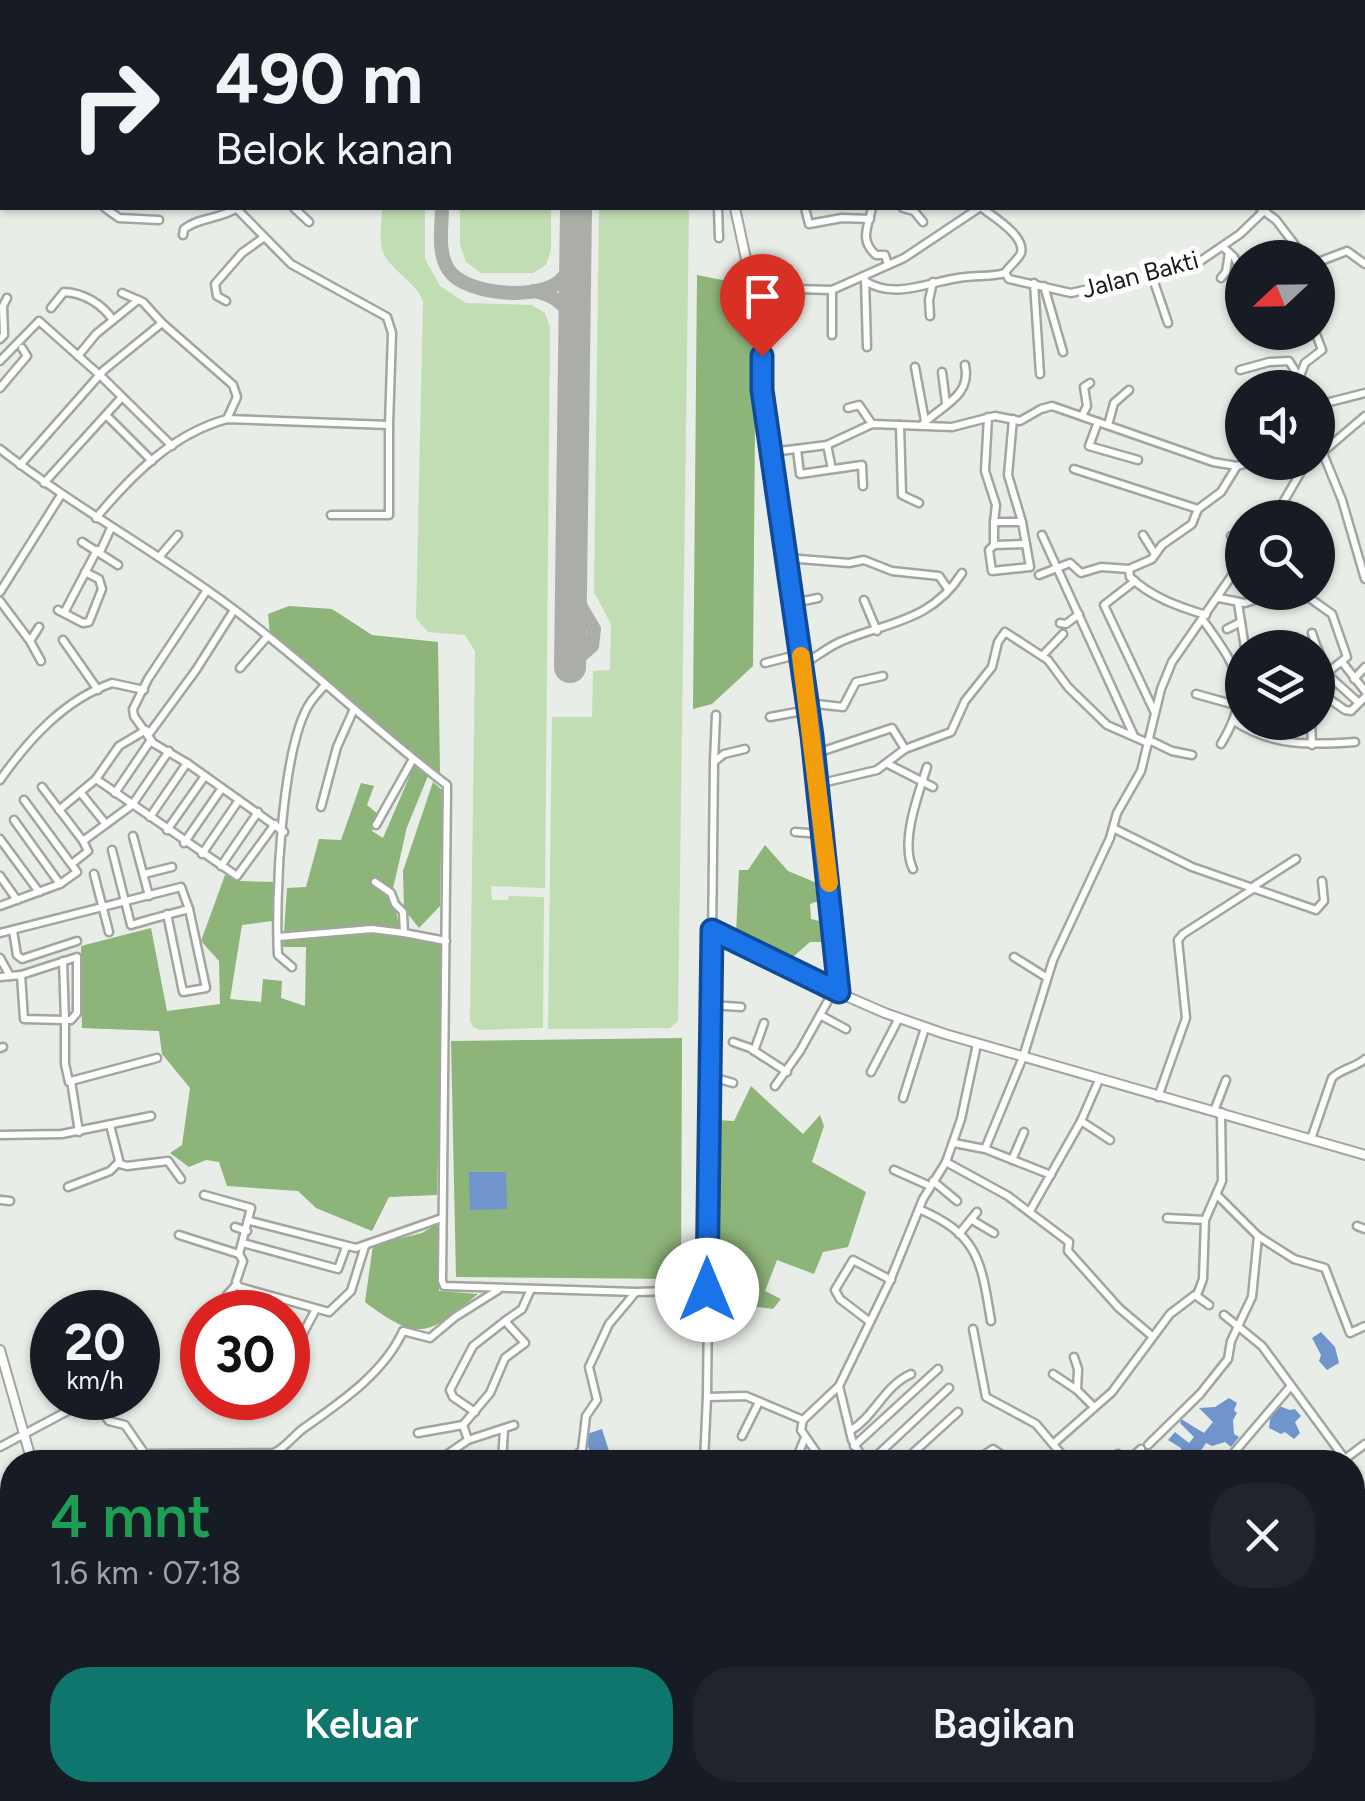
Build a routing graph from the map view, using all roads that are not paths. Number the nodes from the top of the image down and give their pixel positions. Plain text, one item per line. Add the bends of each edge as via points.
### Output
1 (108, 210) edge
2 (231, 210) edge
3 (239, 210) edge
4 (296, 210) edge
5 (718, 210) edge
6 (735, 210) edge
7 (806, 210) edge
8 (872, 210) edge
9 (910, 210) edge
10 (977, 210) edge
11 (983, 210) edge
12 (1263, 210) edge
13 (1265, 210) edge
14 (870, 219) junction
15 (159, 220) dead end
16 (309, 222) dead end
17 (923, 222) dead end
18 (183, 235) dead end
19 (264, 237) junction
20 (719, 238) dead end
21 (1235, 240) edge
22 (1291, 240) edge
23 (1225, 250) edge
24 (1335, 256) edge
25 (1365, 264) edge
26 (888, 265) junction
27 (788, 269) dead end
28 (748, 270) junction
29 (1005, 273) junction
30 (1225, 273) edge
31 (1152, 276) junction
32 (865, 278) junction
33 (1221, 278) dead end
34 (933, 281) junction
35 (1034, 284) junction
36 (1044, 286) junction
37 (762, 288) junction
38 (832, 290) junction
39 (122, 292) dead end
40 (8, 298) dead end
41 (138, 300) junction
42 (226, 302) dead end
43 (51, 308) dead end
44 (930, 316) dead end
45 (113, 320) junction
46 (162, 323) junction
47 (1168, 323) dead end
48 (832, 336) dead end
49 (2, 339) edge
50 (18, 346) junction
51 (866, 348) dead end
52 (1322, 350) edge
53 (1063, 352) dead end
54 (7, 353) junction
55 (78, 356) junction
56 (0, 361) edge
57 (965, 364) dead end
58 (916, 367) dead end
59 (1240, 370) dead end
60 (1297, 370) edge
61 (1302, 370) edge
62 (942, 372) dead end
63 (1040, 374) dead end
64 (100, 375) junction
65 (1090, 383) dead end
66 (0, 388) edge
67 (1130, 390) dead end
68 (1365, 394) edge
69 (122, 397) junction
70 (1335, 401) edge
71 (946, 404) junction
72 (848, 408) dead end
73 (106, 416) junction
74 (1082, 416) junction
75 (1365, 416) edge
76 (988, 417) junction
77 (227, 419) junction
78 (1013, 420) junction
79 (1098, 422) junction
80 (872, 424) junction
81 (923, 424) junction
82 (389, 425) junction
83 (900, 425) junction
84 (1108, 425) junction
85 (1335, 441) edge
86 (827, 444) junction
87 (172, 446) junction
88 (0, 449) edge
89 (797, 449) junction
90 (772, 452) junction
91 (152, 460) junction
92 (1138, 460) dead end
93 (1225, 463) edge
94 (20, 465) junction
95 (832, 469) junction
96 (1074, 470) dead end
97 (1228, 480) edge
98 (1332, 480) edge
99 (44, 483) junction
100 (862, 486) dead end
101 (61, 495) junction
102 (919, 503) dead end
103 (1198, 509) junction
104 (331, 514) dead end
105 (96, 518) junction
106 (994, 522) junction
107 (1022, 522) junction
108 (112, 528) junction
109 (1042, 534) dead end
110 (178, 535) dead end
111 (1143, 535) dead end
112 (82, 542) dead end
113 (1026, 544) junction
114 (994, 545) junction
115 (98, 551) junction
116 (1155, 554) junction
117 (159, 557) junction
118 (787, 558) junction
119 (118, 565) dead end
120 (1058, 566) junction
121 (1129, 569) junction
122 (85, 572) junction
123 (962, 573) dead end
124 (1039, 574) dead end
125 (1365, 579) edge
126 (1134, 582) junction
127 (1225, 587) edge
128 (948, 589) junction
129 (207, 590) junction
130 (0, 592) edge
131 (818, 598) dead end
132 (1218, 598) junction
133 (864, 600) dead end
134 (1225, 600) edge
135 (0, 601) edge
136 (793, 603) junction
137 (234, 610) junction
138 (1239, 610) edge
139 (1327, 610) edge
140 (1080, 614) junction
141 (1205, 618) junction
142 (1241, 622) junction
143 (1060, 623) dead end
144 (39, 627) dead end
145 (1228, 629) dead end
146 (1242, 630) edge
147 (878, 631) junction
148 (1063, 634) dead end
149 (267, 637) junction
150 (63, 640) dead end
151 (30, 642) junction
152 (1225, 650) edge
153 (800, 654) junction
154 (1042, 656) junction
155 (41, 662) dead end
156 (766, 662) dead end
157 (1342, 662) junction
158 (802, 665) junction
159 (1365, 666) edge
160 (240, 668) dead end
161 (1335, 668) edge
162 (882, 676) dead end
163 (1354, 678) junction
164 (1335, 679) edge
165 (325, 685) junction
166 (98, 690) junction
167 (144, 690) junction
168 (1196, 694) dead end
169 (1363, 697) edge
170 (1225, 702) edge
171 (1335, 703) edge
172 (808, 707) junction
173 (354, 709) junction
174 (1155, 712) junction
175 (716, 716) dead end
176 (770, 717) dead end
177 (148, 735) junction
178 (1225, 737) edge
179 (1135, 738) junction
180 (1280, 740) edge
181 (1312, 740) edge
182 (1149, 741) junction
183 (1355, 742) dead end
184 (1221, 744) dead end
185 (1312, 745) junction
186 (905, 748) junction
187 (745, 749) dead end
188 (169, 751) junction
189 (814, 754) junction
190 (1192, 755) dead end
191 (413, 759) junction
192 (714, 762) junction
193 (187, 763) junction
194 (888, 764) junction
195 (927, 767) dead end
196 (205, 776) junction
197 (0, 778) edge
198 (96, 779) junction
199 (922, 783) junction
200 (818, 784) junction
201 (42, 787) dead end
202 (932, 787) dead end
203 (222, 788) junction
204 (80, 792) junction
205 (115, 792) junction
206 (24, 800) dead end
207 (239, 800) junction
208 (132, 805) junction
209 (322, 807) dead end
210 (59, 810) junction
211 (258, 812) junction
212 (150, 817) junction
213 (14, 820) dead end
214 (106, 823) junction
215 (275, 824) junction
216 (376, 825) dead end
217 (1113, 828) junction
218 (167, 830) junction
219 (284, 832) junction
220 (795, 832) dead end
221 (824, 834) junction
222 (134, 836) dead end
223 (0, 839) edge
224 (83, 841) junction
225 (184, 843) junction
226 (112, 850) dead end
227 (202, 854) junction
228 (1296, 858) dead end
229 (72, 864) junction
230 (220, 866) junction
231 (172, 868) dead end
232 (913, 869) dead end
233 (94, 874) dead end
234 (144, 874) junction
235 (0, 876) edge
236 (1322, 881) dead end
237 (375, 882) dead end
238 (60, 884) junction
239 (1254, 887) junction
240 (39, 892) junction
241 (149, 896) junction
242 (18, 900) junction
243 (126, 902) junction
244 (0, 906) edge
245 (104, 908) junction
246 (189, 908) junction
247 (167, 914) junction
248 (712, 930) junction
249 (13, 931) junction
250 (109, 932) dead end
251 (0, 933) edge
252 (404, 933) junction
253 (278, 937) junction
254 (446, 941) junction
255 (77, 942) dead end
256 (1014, 957) dead end
257 (0, 958) edge
258 (63, 961) junction
259 (292, 968) dead end
260 (21, 975) junction
261 (10, 976) junction
262 (0, 977) edge
263 (1046, 977) junction
264 (836, 991) junction
265 (710, 1005) junction
266 (741, 1008) dead end
267 (820, 1015) junction
268 (899, 1018) junction
269 (65, 1020) junction
270 (764, 1024) dead end
271 (925, 1028) junction
272 (846, 1029) dead end
273 (733, 1042) dead end
274 (977, 1044) junction
275 (754, 1050) junction
276 (1023, 1057) junction
277 (157, 1058) dead end
278 (1365, 1059) edge
279 (1361, 1069) edge
280 (786, 1072) junction
281 (871, 1072) dead end
282 (709, 1076) junction
283 (1100, 1080) junction
284 (1226, 1080) dead end
285 (70, 1082) junction
286 (733, 1083) dead end
287 (775, 1086) dead end
288 (1158, 1097) junction
289 (903, 1098) dead end
290 (1218, 1112) junction
291 (152, 1116) dead end
292 (1081, 1121) junction
293 (110, 1125) junction
294 (78, 1132) junction
295 (1024, 1132) dead end
296 (0, 1135) edge
297 (1311, 1139) junction
298 (1110, 1140) dead end
299 (954, 1143) junction
300 (985, 1149) junction
301 (1365, 1155) edge
302 (1012, 1160) junction
303 (119, 1162) junction
304 (946, 1162) junction
305 (894, 1170) dead end
306 (1051, 1176) junction
307 (181, 1180) dead end
308 (931, 1184) junction
309 (68, 1187) dead end
310 (204, 1195) dead end
311 (1218, 1196) junction
312 (0, 1200) edge
313 (10, 1201) dead end
314 (957, 1201) dead end
315 (919, 1208) junction
316 (1030, 1211) junction
317 (977, 1212) dead end
318 (442, 1218) junction
319 (1167, 1218) dead end
320 (972, 1220) junction
321 (1205, 1220) junction
322 (250, 1222) junction
323 (235, 1227) dead end
324 (247, 1231) junction
325 (994, 1233) dead end
326 (959, 1234) junction
327 (179, 1235) dead end
328 (1258, 1236) junction
329 (243, 1243) junction
330 (346, 1246) junction
331 (365, 1246) junction
332 (239, 1254) junction
333 (890, 1280) junction
334 (236, 1285) junction
335 (499, 1289) junction
336 (531, 1289) junction
337 (232, 1290) edge
338 (249, 1290) edge
339 (707, 1290) junction
340 (636, 1292) junction
341 (1198, 1295) junction
342 (1210, 1305) dead end
343 (310, 1307) edge
344 (316, 1309) junction
345 (1224, 1315) dead end
346 (310, 1320) edge
347 (991, 1320) dead end
348 (505, 1321) junction
349 (870, 1322) junction
350 (1365, 1326) edge
351 (1238, 1327) junction
352 (973, 1329) dead end
353 (1152, 1336) junction
354 (0, 1350) edge
355 (1074, 1357) dead end
356 (2, 1362) edge
357 (938, 1369) dead end
358 (911, 1374) dead end
359 (1053, 1374) dead end
360 (840, 1386) junction
361 (1290, 1387) junction
362 (950, 1388) dead end
363 (1077, 1390) junction
364 (707, 1396) junction
365 (758, 1404) junction
366 (1094, 1407) junction
367 (475, 1412) junction
368 (958, 1412) dead end
369 (51, 1420) edge
370 (107, 1420) edge
371 (803, 1420) junction
372 (463, 1425) junction
373 (514, 1425) dead end
374 (504, 1429) junction
375 (850, 1431) junction
376 (418, 1432) dead end
377 (23, 1435) junction
378 (742, 1436) dead end
379 (805, 1439) junction
380 (468, 1440) junction
381 (1053, 1444) junction
382 (854, 1446) junction
383 (0, 1447) edge
384 (28, 1450) edge
385 (140, 1450) edge
386 (280, 1450) edge
387 (455, 1450) edge
388 (503, 1450) edge
389 (582, 1450) edge
390 (705, 1450) edge
391 (801, 1450) edge
392 (813, 1450) edge
393 (858, 1450) edge
394 (881, 1450) edge
395 (916, 1450) edge
396 (1058, 1450) edge
397 (1140, 1450) edge
398 (1236, 1450) edge
399 (1335, 1450) edge

1 - 15 street via 119,218
2 - 18 street via 191,224
3 - 19 street
4 - 16 street
5 - 20 street
6 - 28 street
7 - 14 street via 809,224
8 - 14 street
9 - 17 street
10 - 26 street
11 - 29 street via 1021,246
12 - 21 street, Jalan Bakti
13 - 22 street
14 - 26 street via 867,247 885,255
19 - 42 street via 215,284
19 - 82 street via 301,271 387,317
23 - 31 street, Jalan Bakti
24 - 25 street via 1348,251
26 - 32 street
27 - 28 street
28 - 37 street via 753,285
29 - 34 street
29 - 35 street, Jalan Bakti
30 - 33 street
31 - 36 street, Jalan Bakti via 1071,293
31 - 47 street
32 - 34 street via 878,288 905,290
32 - 38 street
32 - 51 street
34 - 44 street
35 - 36 street, Jalan Bakti
35 - 63 street
36 - 53 street
37 - 38 street
37 - 90 street via 762,390
38 - 48 street
39 - 41 street
40 - 49 street
41 - 45 street
41 - 46 street
43 - 45 street via 64,292 76,292
45 - 55 street
46 - 64 street
46 - 77 street via 233,386 237,397
49 - 50 street
49 - 54 street
50 - 54 street
50 - 55 street via 39,321
50 - 66 street via 27,356
52 - 61 street
54 - 56 street
55 - 64 street
57 - 71 street via 965,388
58 - 81 street
59 - 60 street via 1280,360
62 - 71 street
64 - 69 street
64 - 94 street
65 - 74 street
67 - 84 street via 1114,403
68 - 70 street
69 - 73 street
69 - 87 street
71 - 81 street
72 - 80 street via 859,404
73 - 91 street
73 - 99 street
74 - 78 street via 1052,406
74 - 79 street
75 - 85 street
76 - 78 street
76 - 81 street via 952,427
76 - 106 street via 984,471 996,505
77 - 82 street
77 - 87 street
78 - 107 street via 1008,474
79 - 84 street
79 - 92 street via 1089,446
80 - 83 street
80 - 86 street
81 - 83 street
82 - 104 street via 389,515
83 - 102 street via 902,495
84 - 93 street
86 - 89 street
86 - 95 street
87 - 91 street
88 - 94 street
89 - 90 street
89 - 95 street via 800,474
90 - 118 street
91 - 105 street
94 - 99 street
95 - 100 street via 862,465
96 - 103 street
97 - 103 street
98 - 125 street
99 - 101 street
101 - 105 street
101 - 130 street
103 - 116 street via 1192,524
105 - 108 street
106 - 107 street
106 - 114 street
107 - 113 street
108 - 115 street
108 - 117 street
109 - 120 street
110 - 117 street
111 - 116 street
112 - 115 street
113 - 114 street
113 - 114 street via 1030,567 992,571
115 - 119 street
115 - 122 street
116 - 121 street
117 - 129 street
118 - 128 street via 864,560 939,576
118 - 136 street
120 - 121 street via 1070,563 1081,573
120 - 124 street
120 - 140 street
121 - 126 street
122 - 122 street via 61,611 83,623 90,622 102,589
123 - 128 street
126 - 141 street
126 - 174 street via 1104,606
127 - 132 street
128 - 147 street via 907,621
129 - 137 street
129 - 167 street
131 - 136 street
132 - 134 street
132 - 141 street
133 - 147 street
135 - 151 street
136 - 153 street
137 - 149 street
137 - 177 street
138 - 142 street
139 - 157 street via 1348,652
140 - 143 street
140 - 179 street
141 - 152 street
141 - 174 street via 1172,662
142 - 145 street
142 - 146 street
144 - 151 street
147 - 158 street via 837,643
148 - 154 street
149 - 160 street
149 - 165 street
150 - 166 street
151 - 155 street
153 - 156 street
153 - 158 street
154 - 179 street via 1086,707
154 - 186 street via 1006,632 952,732
157 - 161 street
157 - 163 street
158 - 172 street
159 - 163 street
162 - 172 street via 856,682 843,707
163 - 169 street
164 - 169 street
165 - 173 street
165 - 219 street via 296,735
166 - 167 street via 117,683
166 - 197 street via 36,733
167 - 177 street via 133,712
168 - 170 street
169 - 171 street via 1351,711
172 - 176 street
172 - 189 street
173 - 191 street
173 - 209 street
174 - 182 street
175 - 192 street
177 - 188 street
177 - 198 street via 119,746
177 - 205 street
178 - 184 street
179 - 182 street
180 - 185 street
181 - 185 street
182 - 190 street
182 - 217 street
183 - 185 street
186 - 189 street via 892,728
186 - 194 street
187 - 192 street
188 - 193 street
188 - 208 street
189 - 200 street
191 - 216 street
191 - 254 street via 448,787
192 - 248 street
193 - 196 street
193 - 212 street
194 - 199 street
194 - 200 street
195 - 199 street
196 - 203 street
196 - 218 street
198 - 204 street
198 - 205 street
199 - 202 street
199 - 232 street via 910,840
200 - 221 street
201 - 210 street
203 - 207 street
203 - 225 street
204 - 210 street
204 - 214 street
205 - 208 street
206 - 229 street
207 - 211 street
207 - 227 street
208 - 212 street
208 - 214 street
210 - 224 street
211 - 215 street
211 - 230 street
212 - 218 street
213 - 238 street
214 - 224 street
215 - 219 street
215 - 230 street via 239,876
217 - 239 street via 1192,867
217 - 263 street
218 - 225 street
219 - 253 street
220 - 221 street
221 - 264 street
222 - 234 street
223 - 240 street
224 - 229 street via 88,851
225 - 227 street
226 - 243 street
227 - 230 street
228 - 239 street
229 - 238 street via 77,874
231 - 234 street
233 - 245 street
234 - 241 street
235 - 242 street
236 - 239 street via 1324,901 1316,910
237 - 252 street via 404,912
238 - 240 street
239 - 288 street via 1178,940 1186,1018
240 - 242 street
241 - 243 street
241 - 246 street via 182,887
242 - 244 street
243 - 245 street
243 - 247 street via 131,925
245 - 249 street
245 - 250 street
246 - 247 street
246 - 247 street via 206,988 182,992
248 - 264 street
248 - 265 street
249 - 251 street
249 - 255 street via 22,959
252 - 253 street via 372,929
252 - 254 street
253 - 259 street via 278,955
254 - 318 street
256 - 263 street
257 - 261 street
258 - 260 street
258 - 269 street
258 - 269 street via 77,957 78,1013
260 - 261 street
260 - 269 street via 24,1019
261 - 262 street
263 - 276 street
264 - 267 street
264 - 268 street
265 - 266 street
265 - 282 street
267 - 272 street
267 - 280 street
268 - 271 street
268 - 281 street
269 - 285 street
270 - 275 street
271 - 274 street
271 - 289 street
273 - 275 street
274 - 276 street
274 - 299 street
275 - 280 street
276 - 283 street
276 - 300 street
277 - 285 street
278 - 279 street
279 - 297 street via 1332,1078
280 - 287 street
282 - 286 street
282 - 339 street
283 - 288 street
283 - 292 street
284 - 290 street
285 - 294 street
288 - 290 street
290 - 297 street
290 - 311 street
291 - 293 street
292 - 298 street
292 - 306 street
293 - 294 street
293 - 303 street
294 - 296 street
295 - 302 street
297 - 301 street
299 - 300 street
299 - 304 street
300 - 302 street
302 - 306 street
303 - 307 street via 168,1160
303 - 309 street
304 - 308 street
304 - 316 street
305 - 308 street
306 - 316 street
308 - 314 street
308 - 315 street
310 - 322 street via 251,1208
311 - 321 street
311 - 328 street
312 - 313 street
315 - 326 street
315 - 333 street
316 - 353 street via 1069,1242 1068,1251 1090,1278
317 - 320 street
318 - 331 street
318 - 335 street via 444,1286
319 - 321 street
320 - 325 street
320 - 326 street
321 - 341 street
322 - 324 street
322 - 330 street
323 - 324 street
324 - 329 street
326 - 347 street via 978,1254
327 - 332 street
328 - 350 street via 1294,1259 1325,1268 1350,1334
328 - 351 street via 1254,1283
329 - 330 street via 338,1269
329 - 332 street
330 - 331 street
331 - 344 street via 351,1291 332,1312
332 - 334 street
333 - 349 street
333 - 349 street via 853,1260 835,1290
334 - 337 street
334 - 338 street
335 - 336 street
335 - 386 street via 430,1338 403,1331 388,1358
336 - 340 street
336 - 348 street via 522,1309
339 - 340 street
339 - 364 street
340 - 389 street via 599,1340 589,1367 596,1400 586,1416
341 - 342 street
341 - 353 street
343 - 344 street
344 - 346 street
345 - 351 street
348 - 367 street via 525,1343 500,1366
348 - 367 street via 473,1346 450,1390
349 - 360 street
351 - 361 street via 1262,1346
351 - 397 street via 1219,1371
352 - 381 street via 986,1397 1036,1424
353 - 366 street via 1116,1388
354 - 356 street
355 - 363 street
356 - 377 street
357 - 382 street
358 - 375 street via 898,1379 866,1422
359 - 363 street
360 - 371 street
360 - 375 street
361 - 398 street
361 - 399 street
362 - 394 street
363 - 366 street
364 - 365 street via 738,1394
364 - 390 street
365 - 371 street
365 - 378 street
366 - 381 street
367 - 372 street
368 - 395 street
369 - 377 street
370 - 385 street via 125,1425
371 - 379 street
372 - 376 street
372 - 380 street
373 - 374 street
374 - 380 street
374 - 388 street
375 - 382 street
377 - 383 street
377 - 384 street
379 - 391 street
379 - 392 street
380 - 387 street
381 - 396 street
382 - 393 street

